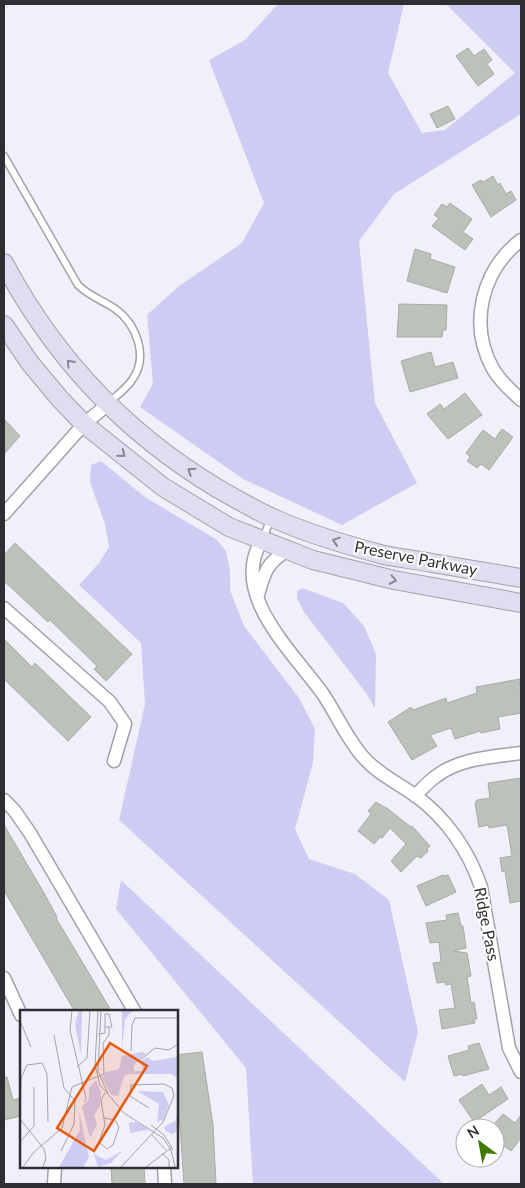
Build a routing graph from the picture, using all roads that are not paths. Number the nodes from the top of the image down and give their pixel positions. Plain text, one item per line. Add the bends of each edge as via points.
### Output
1 (4, 156) edge
2 (521, 240) edge
3 (4, 264) edge
4 (4, 325) edge
5 (521, 400) edge
6 (107, 405) junction
7 (84, 424) junction
8 (4, 514) edge
9 (272, 518) junction
10 (262, 540) junction
11 (288, 550) junction
12 (521, 578) edge
13 (257, 599) junction
14 (521, 603) edge
15 (4, 608) edge
16 (521, 752) edge
17 (114, 761) dead end
18 (415, 796) junction
19 (4, 800) edge
20 (4, 978) edge
21 (134, 1010) edge
22 (20, 1013) edge
23 (521, 1072) edge
24 (55, 1168) edge
25 (164, 1168) edge
26 (54, 1184) edge
27 (165, 1184) edge

1 - 6 lane via 78,285 87,294 116,309 128,320 134,332 141,350 140,365 132,381
2 - 5 street via 489,278 481,315 486,354 500,379
6 -> 3 street, Preserve Parkway via 63,356
4 - 7 street, Preserve Parkway via 30,363
6 - 7 street
9 -> 6 street, Preserve Parkway via 174,460
7 - 8 street
7 -> 10 street, Preserve Parkway via 163,487 229,527
9 - 10 lane
12 -> 9 street, Preserve Parkway via 386,555
10 - 11 street, Preserve Parkway
10 - 13 street, Ridge Pass via 253,562
11 - 13 street via 275,557 265,571
11 -> 14 street, Preserve Parkway via 313,560 394,580
13 - 18 street, Ridge Pass via 271,626 314,682 363,758
15 - 17 street via 110,702 124,724
16 - 18 street via 468,760 435,776
18 - 23 street, Ridge Pass via 453,833 478,878 509,1048
19 - 21 street via 30,833
20 - 22 street
24 - 26 street
25 - 27 street

